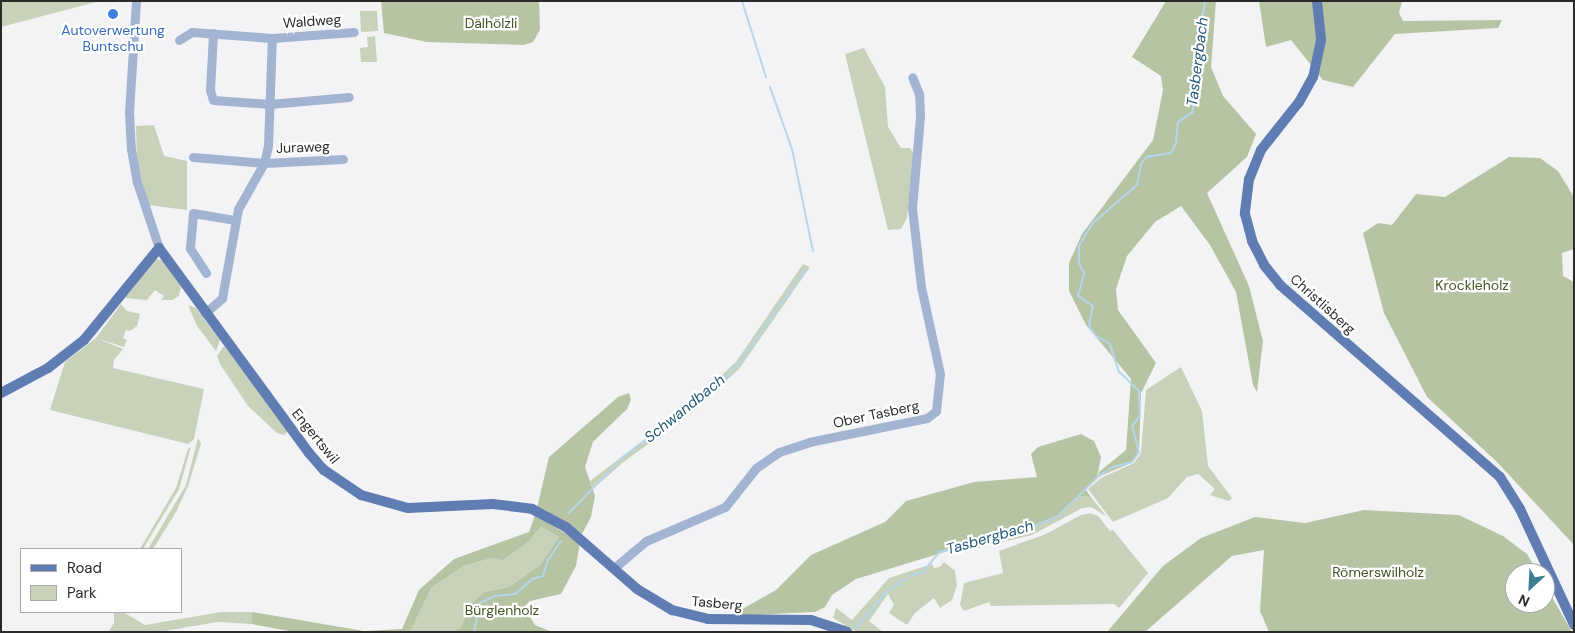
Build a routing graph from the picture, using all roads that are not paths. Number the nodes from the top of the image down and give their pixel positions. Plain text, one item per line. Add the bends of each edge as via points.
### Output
1 (1317, 1) edge
2 (134, 3) edge
3 (354, 32) dead end
4 (213, 33) junction
5 (272, 38) junction
6 (179, 40) dead end
7 (912, 77) dead end
8 (349, 97) dead end
9 (270, 104) junction
10 (193, 157) dead end
11 (343, 159) dead end
12 (264, 163) junction
13 (235, 220) junction
14 (159, 248) junction
15 (206, 273) dead end
16 (205, 313) junction
17 (1, 392) edge
18 (555, 519) joint
19 (614, 568) junction
20 (1574, 624) edge
21 (847, 632) edge

1 - 20 main road, Christlisberg via 1321,40 1313,77 1299,102 1261,150 1249,179 1245,214 1252,241 1264,265 1280,285 1500,477 1520,509
2 - 14 street, Engertswil via 129,112 131,149 136,182
3 - 5 street, Waldweg
4 - 5 street, Waldweg
4 - 6 street, Waldweg via 190,32
4 - 9 street via 211,98
5 - 9 street
7 - 19 street, Ober Tasberg via 919,94 920,117 912,208 921,287 939,366 936,411 927,418 808,442 779,452 756,468 725,507 646,541
8 - 9 street
9 - 12 street
10 - 12 street, Juraweg
11 - 12 street, Juraweg
12 - 13 street via 244,196
13 - 15 street via 193,213 190,248
13 - 16 street via 222,298
14 - 16 main road, Engertswil
14 - 17 main road via 84,340 48,368
16 - 18 main road, Engertswil via 309,453 324,470 361,495 408,508 515,507 532,509
18 - 19 main road, Tasberg
19 - 21 main road, Tasberg via 649,598 680,613 708,619 811,620

